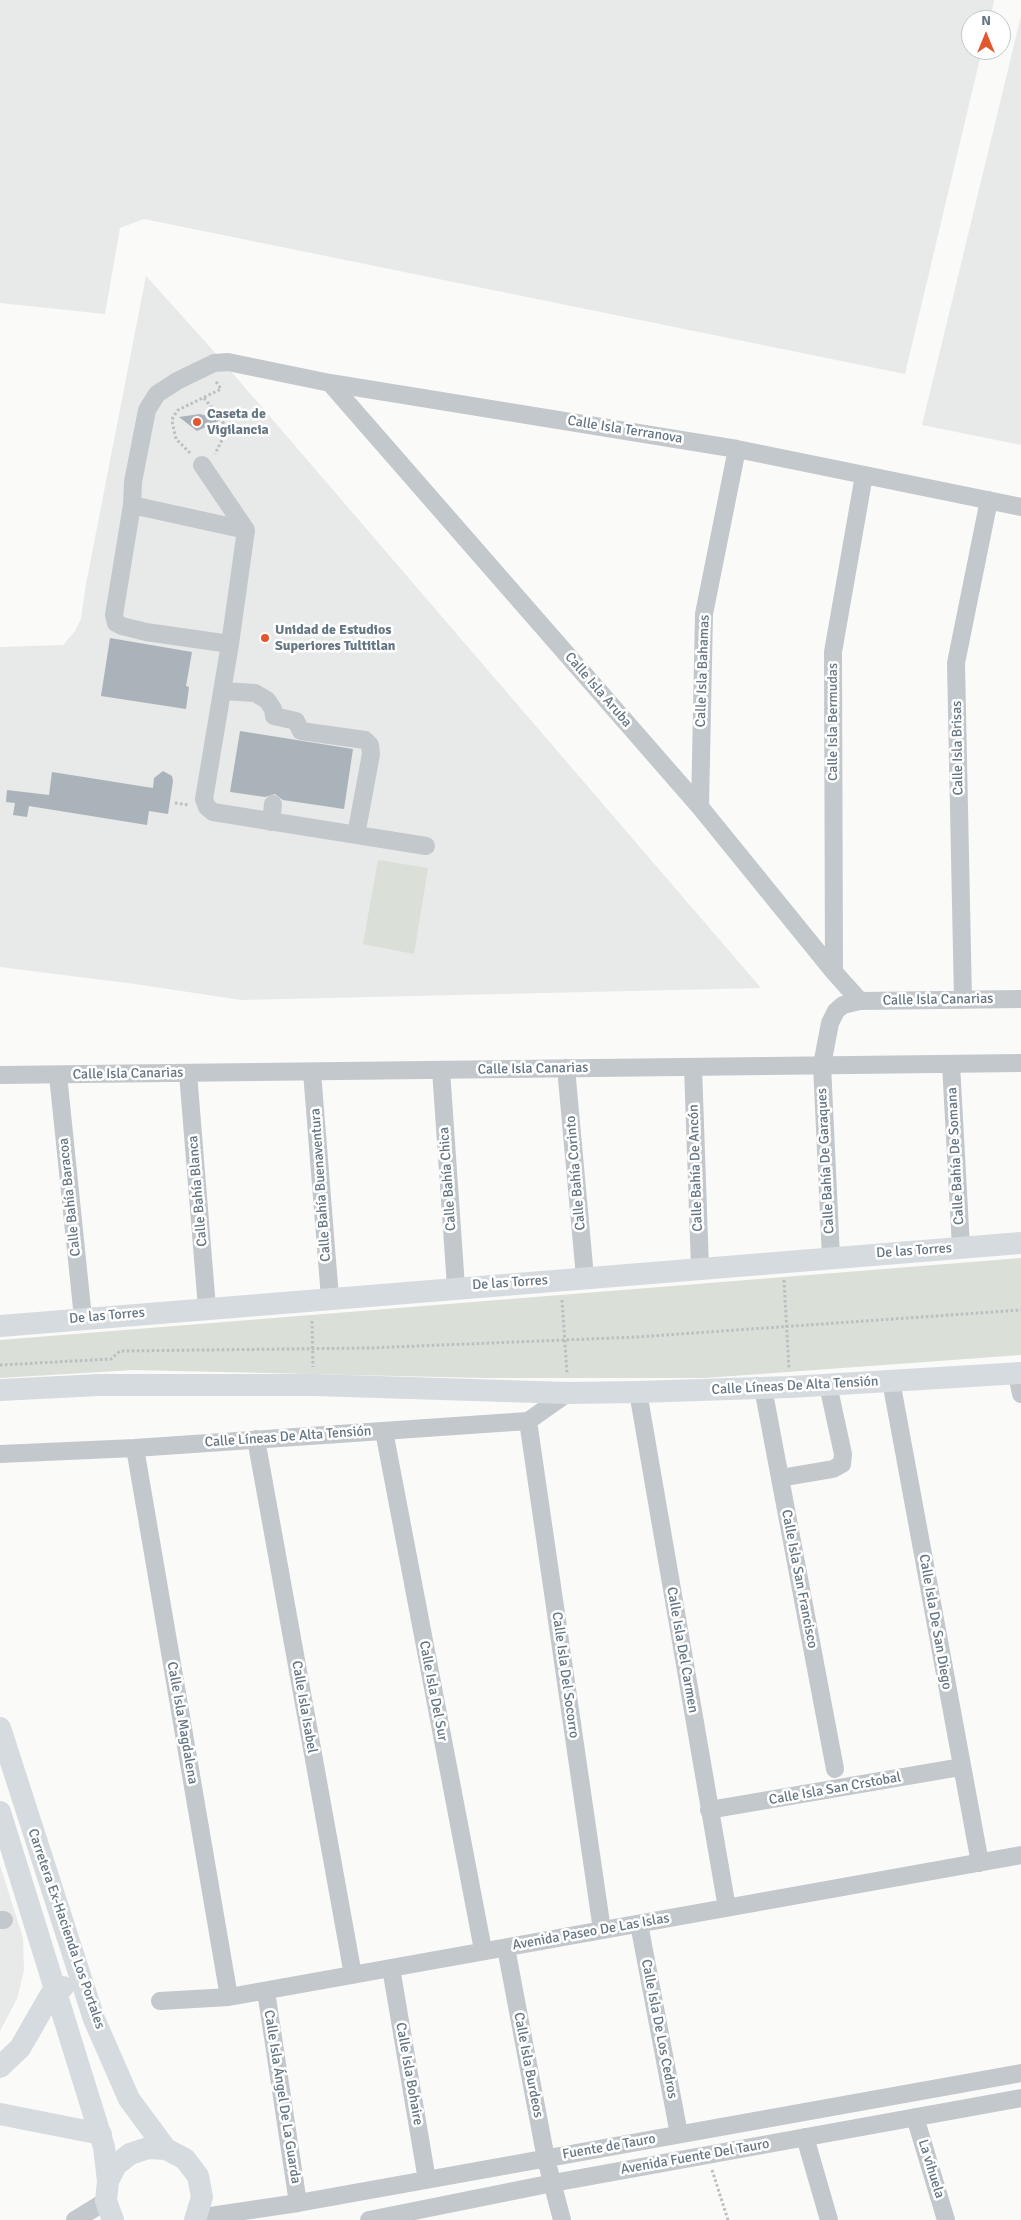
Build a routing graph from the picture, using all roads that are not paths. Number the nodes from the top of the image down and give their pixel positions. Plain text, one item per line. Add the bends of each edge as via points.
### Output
1 (330, 382) junction
2 (737, 449) junction
3 (202, 465) road end
4 (864, 475) junction
5 (989, 500) junction
6 (132, 505) junction
7 (1021, 507) edge
8 (246, 530) junction
9 (230, 644) junction
10 (223, 691) junction
11 (700, 807) junction
12 (356, 835) junction
13 (426, 846) dead end
14 (834, 972) junction
15 (1021, 999) edge
16 (963, 1000) junction
17 (860, 1001) junction
18 (1021, 1063) edge
19 (951, 1064) junction
20 (822, 1066) junction
21 (693, 1067) junction
22 (566, 1068) junction
23 (441, 1070) junction
24 (312, 1072) junction
25 (188, 1073) junction
26 (58, 1074) junction
27 (0, 1075) edge
28 (1021, 1243) edge
29 (961, 1247) junction
30 (831, 1257) junction
31 (700, 1268) junction
32 (585, 1277) junction
33 (456, 1287) junction
34 (320, 1298) junction
35 (207, 1308) junction
36 (83, 1318) junction
37 (0, 1326) edge
38 (1020, 1380) edge
39 (891, 1381) junction
40 (828, 1385) junction
41 (763, 1388) junction
42 (0, 1390) edge
43 (568, 1392) junction
44 (638, 1392) junction
45 (528, 1421) junction
46 (384, 1431) junction
47 (256, 1439) junction
48 (134, 1448) junction
49 (0, 1454) edge
50 (780, 1478) junction
51 (0, 1728) edge
52 (961, 1767) junction
53 (835, 1769) dead end
54 (709, 1810) junction
55 (0, 1812) edge
56 (1021, 1856) edge
57 (980, 1863) junction
58 (727, 1908) junction
59 (639, 1924) junction
60 (602, 1930) junction
61 (506, 1948) junction
62 (483, 1950) junction
63 (391, 1968) junction
64 (353, 1975) junction
65 (81, 1982) junction
66 (54, 1989) junction
67 (266, 1991) junction
68 (229, 1997) junction
69 (160, 2002) dead end
70 (0, 2067) edge
71 (1018, 2073) edge
72 (1020, 2100) edge
73 (0, 2114) edge
74 (915, 2117) junction
75 (100, 2134) junction
76 (679, 2134) junction
77 (805, 2137) junction
78 (166, 2149) junction
79 (546, 2159) junction
80 (427, 2180) junction
81 (553, 2183) junction
82 (109, 2201) edge
83 (298, 2203) junction
84 (449, 2213) edge
85 (392, 2218) edge
86 (196, 2219) edge
87 (75, 2220) edge
88 (369, 2220) edge
89 (562, 2220) edge
90 (829, 2220) edge
91 (946, 2220) edge

1 - 2 street, Calle Isla Terranova
1 - 6 street, Calle Isla Terranova via 228,362 214,363 176,381 157,394 147,410 133,482
1 - 11 street, Calle Isla Aruba
2 - 4 street, Calle Isla Terranova
2 - 11 street, Calle Isla Bahamas via 704,614
3 - 8 street
4 - 5 street, Calle Isla Terranova
4 - 14 street, Calle Isla Bermudas via 833,652
5 - 7 street, Calle Isla Terranova
5 - 16 street, Calle Isla Brisas via 956,663
6 - 8 street
6 - 9 street via 114,615 116,623 146,632
8 - 9 street
9 - 10 street
10 - 12 street via 255,693 274,709 273,721 296,721 301,731 365,740 370,745 372,754
10 - 12 street via 204,799 207,807 213,812 272,813
11 - 14 street, Calle Isla Aruba
12 - 13 street via 390,847
14 - 17 street, Calle Isla Aruba
15 - 16 street, Calle Isla Canarias
16 - 17 street, Calle Isla Canarias
17 - 20 street, Calle Isla Canarias via 843,1005 836,1011 830,1023
18 - 19 street
19 - 20 street
19 - 29 street, Calle Bahía De Somana
20 - 21 street, Calle Isla Canarias
20 - 30 street, Calle Bahía De Garaques
21 - 22 street, Calle Isla Canarias
21 - 31 street, Calle Bahía De Ancón
22 - 23 street, Calle Isla Canarias
22 - 32 street, Calle Bahía Corinto
23 - 24 street, Calle Isla Canarias
23 - 33 street, Calle Bahía Chica
24 - 25 street, Calle Isla Canarias
24 - 34 street, Calle Bahía Buenaventura
25 - 26 street, Calle Isla Canarias
25 - 35 street, Calle Bahía Blanca
26 - 27 street, Calle Isla Canarias
26 - 36 street, Calle Bahía Baracoa
28 - 29 main road, De las Torres
29 - 30 main road, De las Torres
30 - 31 main road, De las Torres
31 - 32 main road, De las Torres
32 - 33 main road, De las Torres
33 - 34 main road, De las Torres
34 - 35 main road, De las Torres
35 - 36 main road, De las Torres
36 - 37 main road, De las Torres
38 - 39 main road, Calle Líneas De Alta Tensión
39 - 40 main road, Calle Líneas De Alta Tensión
39 - 52 street, Calle Isla De San Diego
40 - 41 main road, Calle Líneas De Alta Tensión
40 - 50 street via 843,1454 842,1464 833,1470
41 - 44 main road, Calle Líneas De Alta Tensión
41 - 50 street, Calle Isla San Francisco
42 - 43 main road, Calle Líneas De Alta Tensión via 99,1385 314,1385
43 - 44 main road, Calle Líneas De Alta Tensión
43 - 45 street
44 - 54 street, Calle Isla Del Carmen
45 - 46 street, Calle Líneas De Alta Tensión
45 - 60 street, Calle Isla Del Socorro
46 - 47 street, Calle Líneas De Alta Tensión
46 - 62 street, Calle Isla Del Sur
47 - 48 street, Calle Líneas De Alta Tensión
47 - 64 street, Calle Isla Isabel
48 - 49 street, Calle Líneas De Alta Tensión
48 - 68 street, Calle Isla Magdalena
50 - 53 street, Calle Isla San Francisco
51 - 65 main road, Carretera Ex-Hacienda Los Portales
52 - 54 street, Calle Isla San Crstobal
52 - 57 street, Calle Isla De San Diego
54 - 58 street, Calle Isla Del Carmen
55 - 66 main road, Carretera Ex-Hacienda Los Portales
56 - 57 street, Avenida Paseo De Las Islas
57 - 58 street, Avenida Paseo De Las Islas
58 - 59 street, Avenida Paseo De Las Islas
59 - 60 street, Avenida Paseo De Las Islas
59 - 76 street, Calle Isla De Los Cedros
60 - 61 street, Avenida Paseo De Las Islas
61 - 62 street, Avenida Paseo De Las Islas
61 - 79 street, Calle Isla Burdeos
62 - 63 street, Avenida Paseo De Las Islas
63 - 64 street, Avenida Paseo De Las Islas
63 - 80 street, Calle Isla Bohaire
64 - 67 street, Avenida Paseo De Las Islas
65 - 66 main road
65 - 78 main road, Carretera Ex-Hacienda Los Portales via 129,2099
66 - 70 main road via 20,2048
66 - 75 main road, Carretera Ex-Hacienda Los Portales
67 - 68 street, Avenida Paseo De Las Islas
67 - 83 street, Calle Isla Ángel De La Guarda
68 - 69 street, Avenida Paseo De Las Islas
71 - 72 street
71 - 76 street, Fuente de Tauro
72 - 74 street, Avenida Fuente Del Tauro
73 - 75 main road
74 - 77 street, Avenida Fuente Del Tauro
74 - 91 street, La vihuela
75 - 82 main road, Carretera Ex-Hacienda Los Portales
76 - 79 street, Fuente de Tauro
77 - 81 street, Avenida Fuente Del Tauro
77 - 90 street
78 - 82 main road via 148,2148 130,2154 116,2165
78 - 86 main road, Carretera Ex-Hacienda Los Portales via 185,2159 198,2176 202,2197
79 - 80 street, Fuente de Tauro
79 - 81 street, Calle Isla Burdeos
80 - 83 street, Fuente de Tauro
81 - 84 street, Avenida Fuente Del Tauro
81 - 89 street, Calle Isla Burdeos
82 - 87 street
83 - 86 street, Fuente de Tauro
84 - 85 street, Avenida Fuente Del Tauro
85 - 88 street, Avenida Fuente Del Tauro

